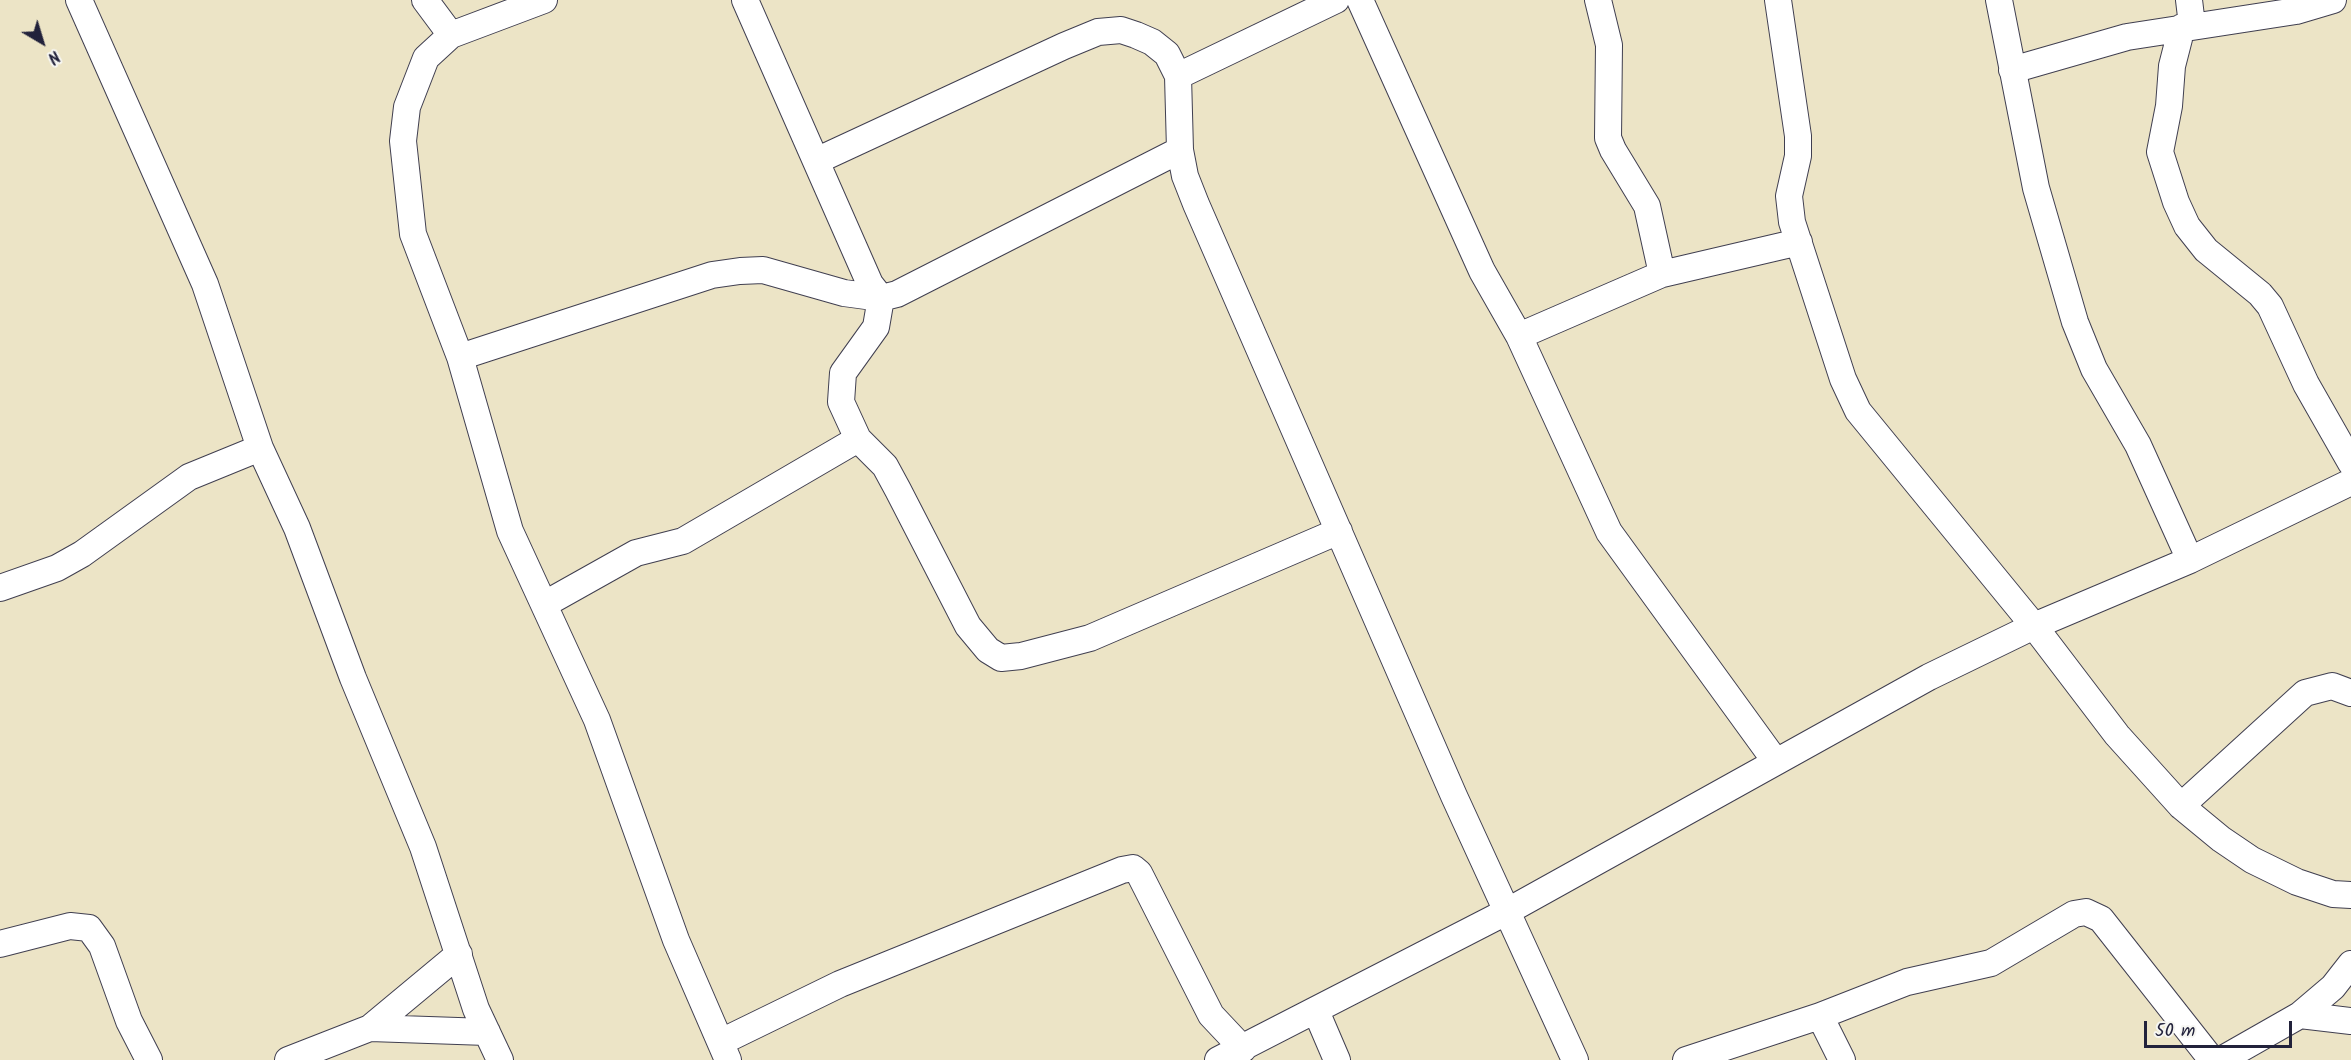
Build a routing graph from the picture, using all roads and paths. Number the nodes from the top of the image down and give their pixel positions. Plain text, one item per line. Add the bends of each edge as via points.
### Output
1 (79, 0) edge
2 (425, 0) edge
3 (544, 0) edge
4 (745, 0) edge
5 (1336, 0) edge
6 (1360, 0) edge
7 (1598, 0) edge
8 (1778, 0) edge
9 (1999, 0) edge
10 (2189, 0) edge
11 (2333, 0) edge
12 (2187, 26) junction
13 (451, 35) junction
14 (2012, 70) junction
15 (1178, 76) junction
16 (1180, 150) junction
17 (816, 161) junction
18 (1799, 242) junction
19 (1662, 274) junction
20 (881, 298) junction
21 (1519, 336) junction
22 (460, 357) junction
23 (858, 439) junction
24 (260, 448) junction
25 (2351, 464) edge
26 (2351, 482) edge
27 (1339, 531) junction
28 (2190, 560) junction
29 (0, 588) edge
30 (544, 604) junction
31 (2034, 626) junction
32 (2351, 693) edge
33 (1776, 762) junction
34 (2181, 806) junction
35 (2351, 895) edge
36 (1506, 912) junction
37 (0, 944) edge
38 (459, 954) junction
39 (2351, 964) edge
40 (1316, 1011) junction
41 (2300, 1015) junction
42 (1820, 1016) junction
43 (2351, 1021) edge
44 (370, 1028) junction
45 (487, 1032) junction
46 (1243, 1049) junction
47 (725, 1051) edge
48 (149, 1060) edge
49 (288, 1060) edge
50 (500, 1060) edge
51 (1218, 1060) edge
52 (1337, 1060) edge
53 (1575, 1060) edge
54 (1686, 1060) edge
55 (1842, 1060) edge
56 (2212, 1060) edge
57 (2221, 1060) edge

1 - 24 street via 205,284
2 - 13 street
3 - 13 street
4 - 17 street
5 - 15 street
6 - 21 street via 1482,271
7 - 19 street via 1609,45 1608,138 1647,206
8 - 18 street via 1798,136 1789,196
9 - 14 street
10 - 12 street
11 - 12 street via 2296,11
12 - 14 street via 2127,37
12 - 25 street via 2172,66 2160,152 2176,202 2187,226 2206,250 2270,306 2306,384
13 - 22 street via 426,58 407,107 404,141 413,234
14 - 28 street via 2036,188 2084,348 2138,445
15 - 16 street
15 - 17 street via 1167,54 1152,42 1121,30 1098,32
16 - 20 street via 897,294
16 - 27 street via 1196,204
17 - 20 street via 870,284
18 - 19 street
18 - 31 street via 1843,379 1858,411
19 - 21 street
20 - 22 street via 763,270 740,271 712,276
20 - 23 street via 876,327 843,373 841,402
21 - 33 street via 1609,532
22 - 30 street via 510,531
23 - 27 street via 885,466 968,626 988,650 1002,658 1090,638
23 - 30 street via 683,541 636,553
24 - 29 street via 189,477 57,568
24 - 38 street via 297,528 353,678 423,847
26 - 28 street
27 - 36 street
28 - 31 street
30 - 47 street via 597,720 676,940
31 - 33 street via 1929,677
31 - 34 street via 2117,735
32 - 34 street via 2332,686 2305,693
33 - 36 street
34 - 35 street via 2252,860 2297,882 2333,894
36 - 40 street
36 - 53 street
37 - 48 street via 70,926 89,928 102,946 129,1021
38 - 44 street
38 - 45 street
39 - 41 street via 2333,987
40 - 46 street
40 - 52 street
41 - 43 street
41 - 57 street
42 - 54 street
42 - 55 street
42 - 56 street via 1907,982 1991,963 2074,914 2086,912 2101,919
44 - 45 street
44 - 49 street
45 - 50 street
46 - 47 street via 1210,1015 1133,868 840,984
46 - 51 street

